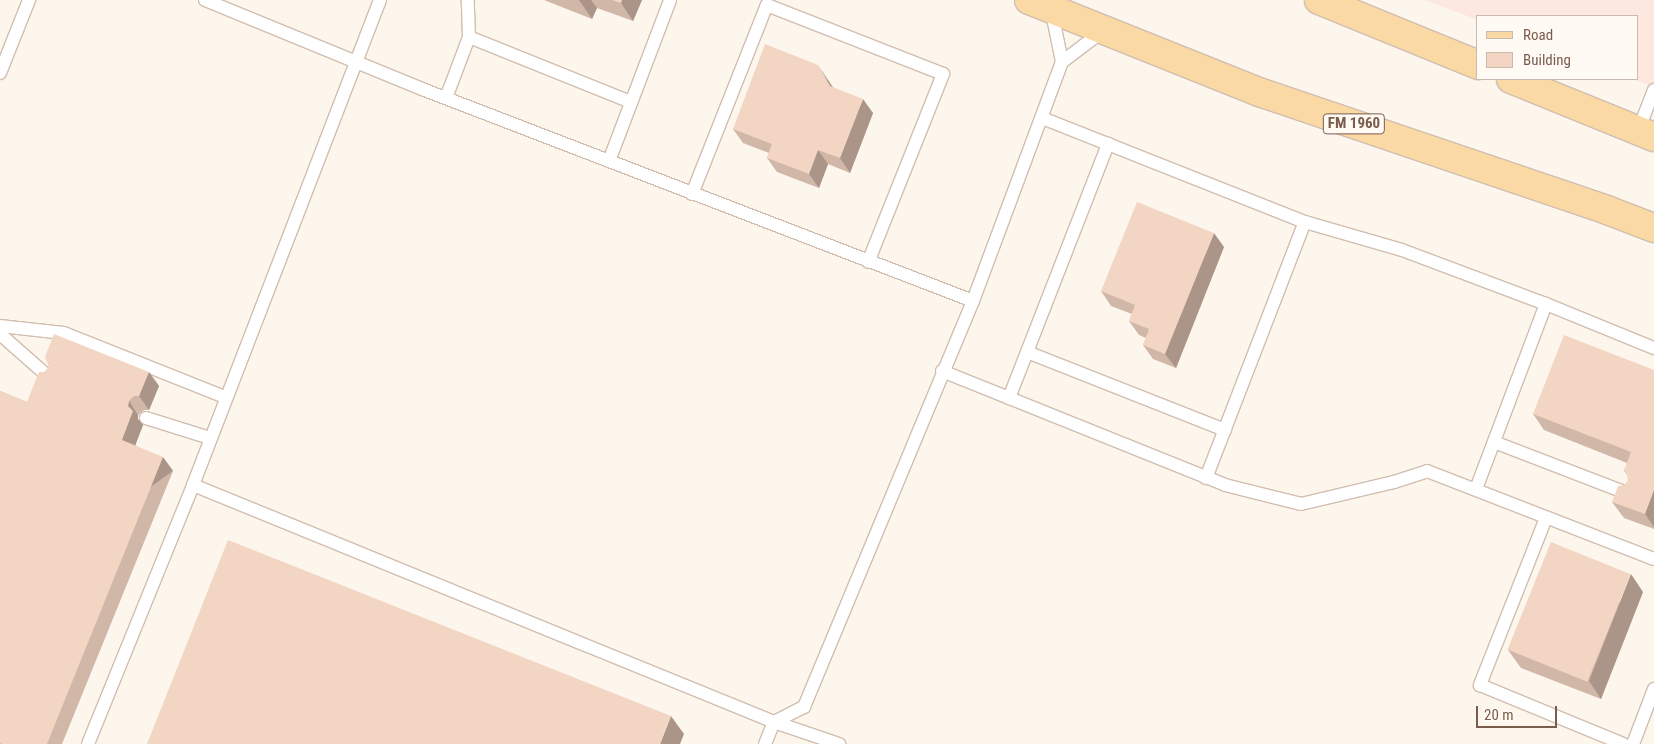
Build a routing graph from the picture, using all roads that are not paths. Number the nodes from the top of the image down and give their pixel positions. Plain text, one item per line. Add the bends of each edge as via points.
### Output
1 (29, 0) edge
2 (205, 0) edge
3 (380, 0) edge
4 (468, 0) edge
5 (670, 0) edge
6 (1328, 2) edge
7 (1040, 4) edge
8 (1104, 30) junction
9 (469, 37) junction
10 (355, 61) junction
11 (1062, 62) junction
12 (1476, 64) edge
13 (0, 73) edge
14 (1513, 80) edge
15 (1654, 90) edge
16 (446, 98) junction
17 (631, 102) junction
18 (1042, 118) junction
19 (1646, 134) edge
20 (1108, 144) junction
21 (609, 162) junction
22 (692, 194) junction
23 (1305, 222) junction
24 (1654, 228) edge
25 (868, 262) junction
26 (973, 301) junction
27 (1546, 304) junction
28 (0, 326) edge
29 (0, 334) edge
30 (1654, 348) edge
31 (1027, 352) junction
32 (942, 371) junction
33 (51, 379) edge
34 (225, 397) junction
35 (1009, 398) junction
36 (146, 418) dead end
37 (1224, 430) junction
38 (210, 438) junction
39 (1494, 442) junction
40 (1206, 478) junction
41 (193, 485) junction
42 (1476, 489) junction
43 (1632, 495) edge
44 (1546, 518) junction
45 (1654, 559) edge
46 (1654, 689) edge
47 (774, 722) junction
48 (88, 744) edge
49 (765, 744) edge
50 (839, 744) edge
51 (1622, 744) edge
52 (1633, 744) edge

1 - 13 lane
2 - 10 lane
3 - 10 lane
4 - 9 lane
5 - 17 lane
6 - 12 main road
7 - 8 main road, FM 1960 / FM 1960
7 - 11 lane
8 - 11 lane
8 - 24 main road, FM 1960 / FM 1960 via 1262,93
9 - 16 lane
9 - 17 lane
10 - 16 lane
10 - 34 lane
11 - 18 lane
14 - 19 main road
15 - 19 lane
16 - 21 lane
17 - 21 lane
18 - 20 lane
18 - 26 lane
20 - 23 lane
20 - 31 lane
21 - 22 lane
22 - 25 lane
22 - 25 lane via 768,5 943,74
23 - 27 lane via 1402,250
23 - 37 lane
25 - 26 lane
26 - 32 lane
27 - 30 lane
27 - 39 lane
28 - 34 lane via 64,333
29 - 33 lane
31 - 35 lane
31 - 37 lane
32 - 35 lane
32 - 47 lane via 804,707
34 - 38 lane
35 - 40 lane
36 - 38 lane
37 - 40 lane
38 - 41 lane
39 - 42 lane
39 - 43 lane
40 - 42 lane via 1300,504 1427,471
41 - 47 lane
41 - 48 lane
42 - 44 lane
44 - 45 lane
44 - 51 lane via 1480,685
46 - 52 lane
47 - 49 lane
47 - 50 lane

